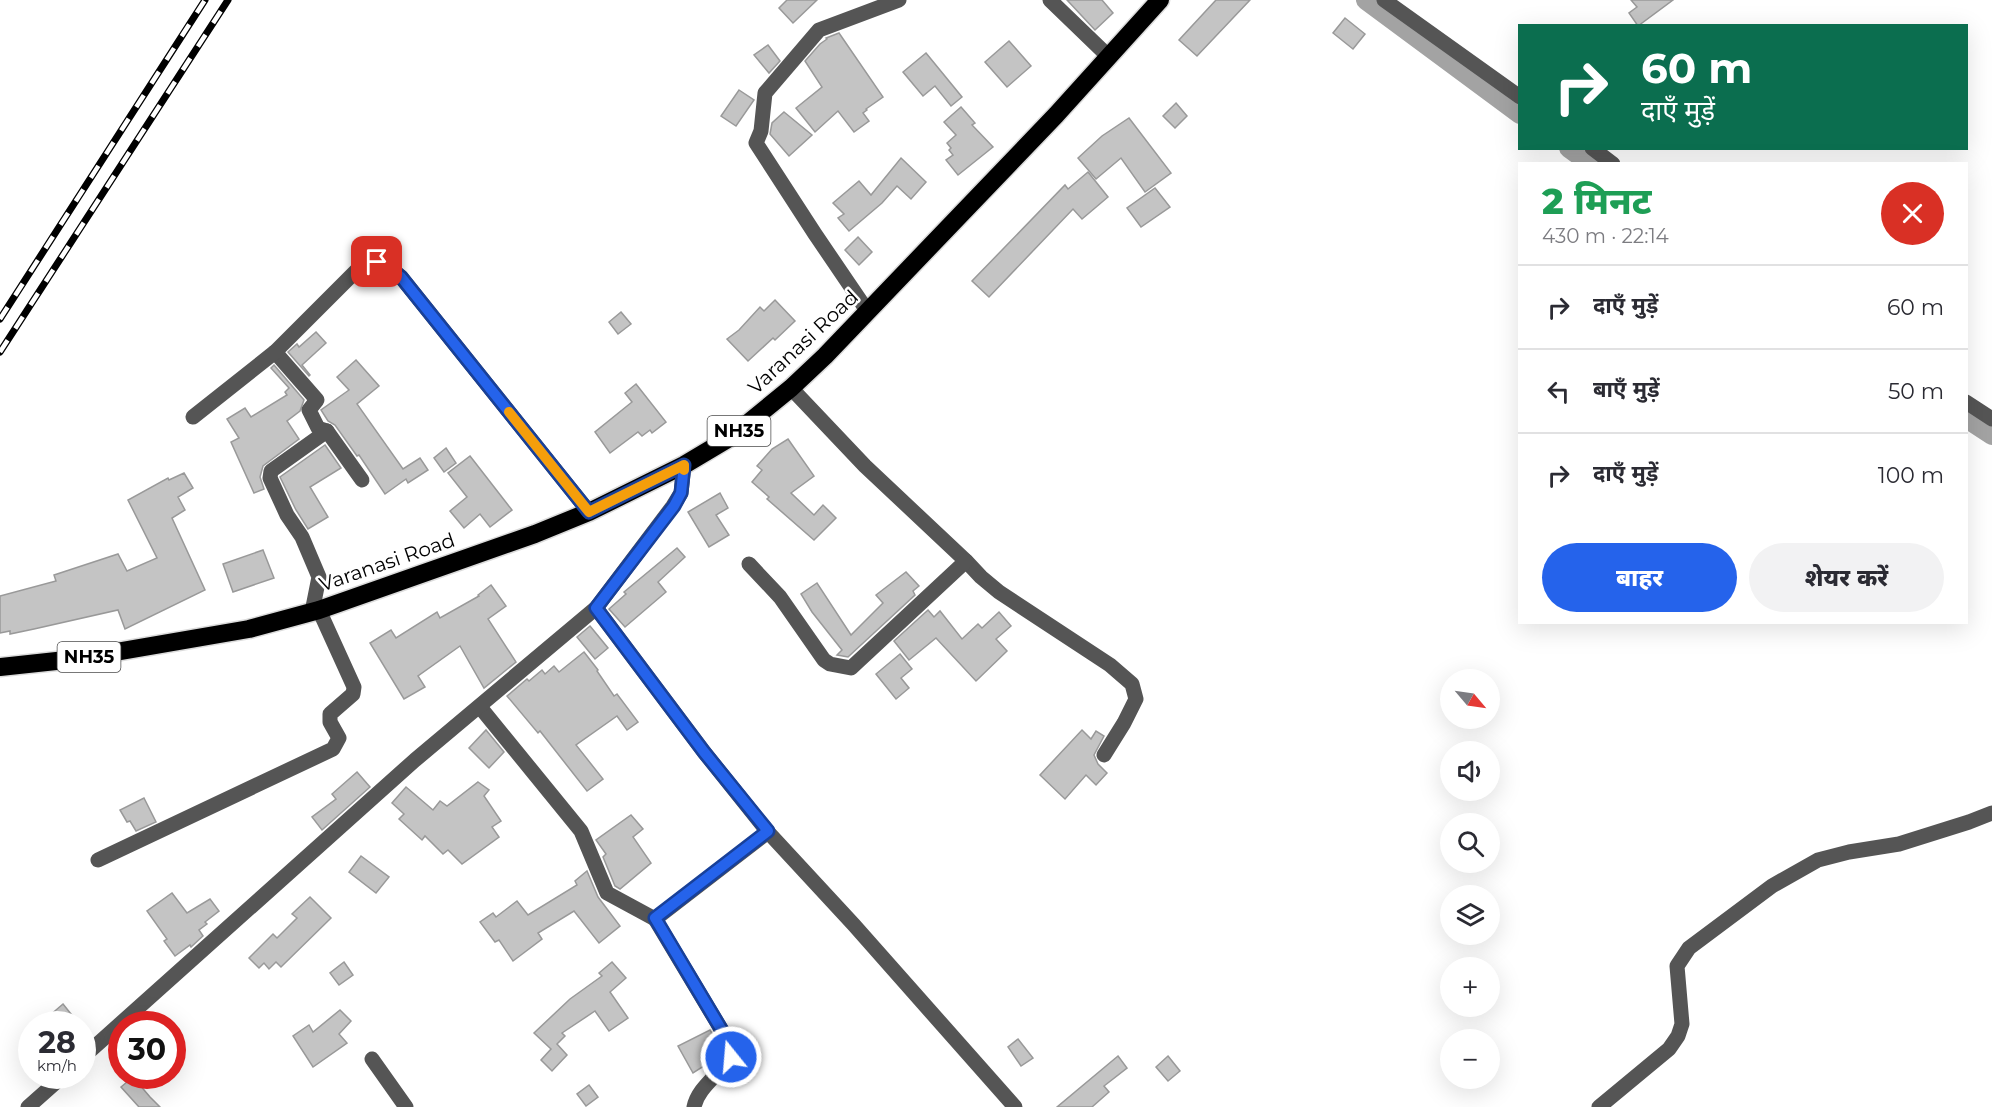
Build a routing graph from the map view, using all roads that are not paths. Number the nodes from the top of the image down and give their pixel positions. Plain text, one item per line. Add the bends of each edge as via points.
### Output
1 (900, 0) edge
2 (1050, 0) edge
3 (1160, 0) edge
4 (1384, 0) edge
5 (1108, 56) junction
6 (1518, 96) edge
7 (1595, 150) edge
8 (1610, 162) edge
9 (868, 312) junction
10 (275, 352) junction
11 (791, 388) junction
12 (1968, 403) edge
13 (193, 417) dead end
14 (1992, 419) edge
15 (327, 431) junction
16 (684, 465) junction
17 (362, 480) dead end
18 (589, 512) junction
19 (966, 561) junction
20 (749, 564) dead end
21 (596, 608) junction
22 (315, 611) junction
23 (0, 667) edge
24 (480, 707) junction
25 (1104, 755) dead end
26 (1992, 813) edge
27 (768, 831) junction
28 (98, 860) dead end
29 (655, 918) junction
30 (96, 1045) edge
31 (372, 1059) dead end
32 (48, 1089) edge
33 (28, 1107) edge
34 (406, 1107) edge
35 (694, 1107) edge
36 (1015, 1107) edge
37 (1599, 1107) edge

1 - 9 street via 819,30 765,93 756,143
2 - 5 street
3 - 5 highway, Varanasi Road / NH35
4 - 6 street
5 - 9 highway, Varanasi Road / NH35
7 - 8 street
9 - 11 highway, Varanasi Road / NH35
10 - 13 street
10 - 15 street via 317,400 309,410 318,428
10 - 18 street via 361,266 377,262 390,268
11 - 16 highway, Varanasi Road / NH35 via 731,436
11 - 19 street via 865,466
12 - 14 street
15 - 17 street
15 - 22 street via 271,471 270,478 319,578
16 - 18 highway, Varanasi Road / NH35
16 - 21 street via 681,493 674,506
18 - 22 highway, Varanasi Road / NH35
19 - 20 street via 851,668 824,660 780,597
19 - 25 street via 999,592 1110,665 1132,684 1136,699
21 - 24 street
21 - 27 street
22 - 23 highway, Varanasi Road / NH35 via 249,629 75,659
22 - 28 street via 354,687 353,694 330,714 339,738 333,749
24 - 29 street via 581,831 607,893
24 - 30 street via 406,767
26 - 37 street via 1899,844 1818,860 1772,886 1698,941 1677,966 1682,1024 1678,1036 1669,1049
27 - 29 street
27 - 36 street
29 - 35 street via 733,1049 731,1057 701,1090
31 - 34 street
32 - 33 street

